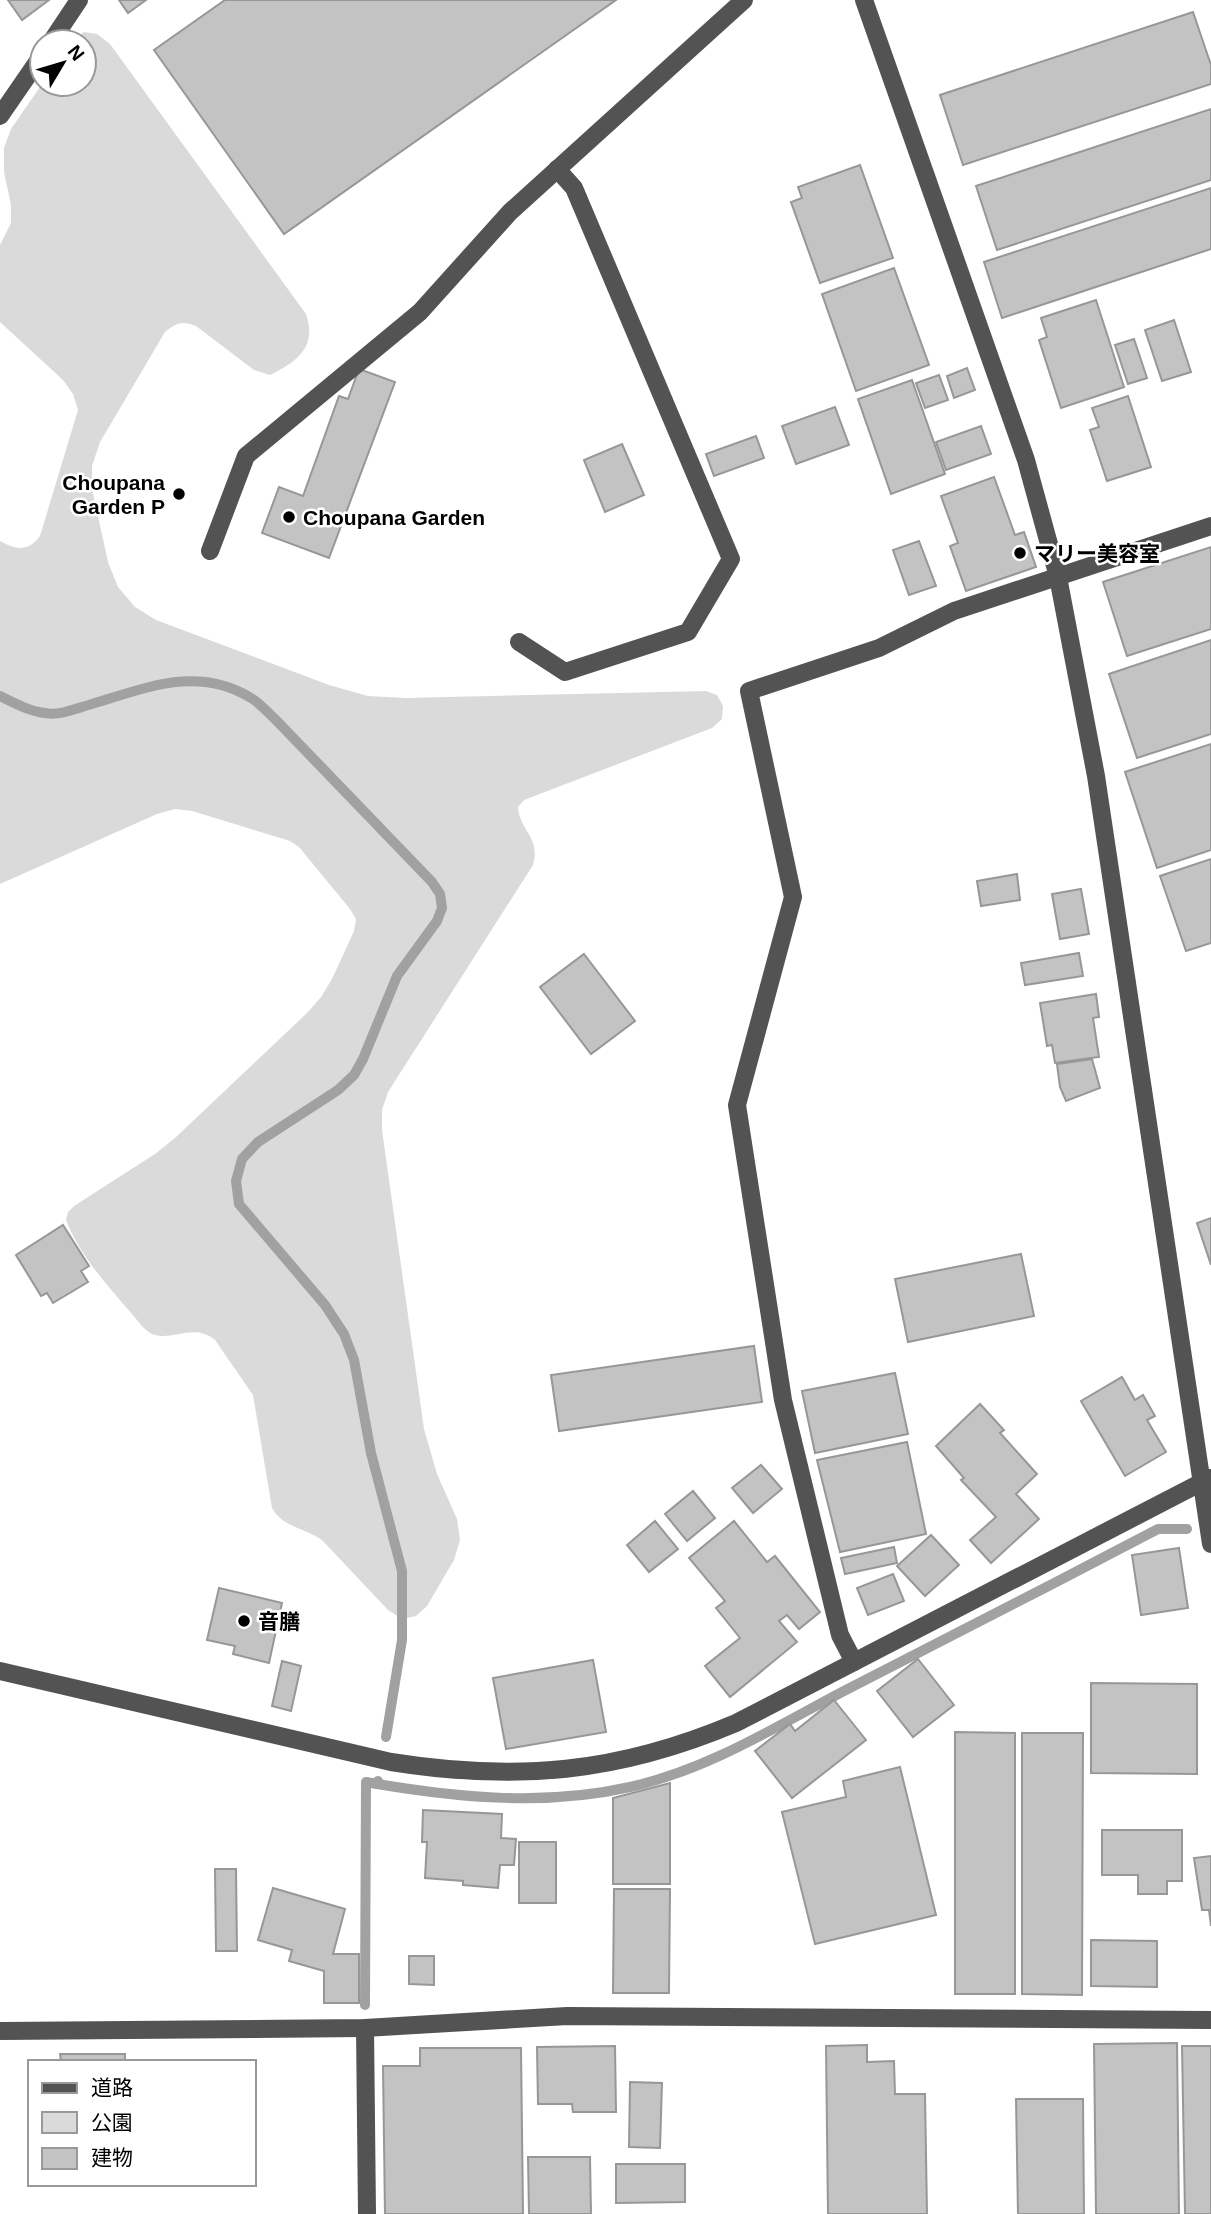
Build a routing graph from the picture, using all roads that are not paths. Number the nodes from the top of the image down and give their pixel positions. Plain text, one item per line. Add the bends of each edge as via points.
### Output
1 (79, 0) edge
2 (744, 0) edge
3 (864, 0) edge
4 (60, 28) edge
5 (28, 75) edge
6 (0, 116) edge
7 (557, 169) junction
8 (1211, 526) edge
9 (210, 551) dead end
10 (1058, 577) junction
11 (519, 642) dead end
12 (1206, 1480) edge
13 (1211, 1544) edge
14 (853, 1662) junction
15 (0, 1671) edge
16 (1211, 2020) edge
17 (365, 2028) junction
18 (0, 2031) edge
19 (367, 2214) edge

1 - 4 street
2 - 7 street
3 - 10 street via 1018,434
5 - 6 street
7 - 9 street via 510,212 420,312 246,456
7 - 11 street via 574,188 731,559 688,632 565,672
8 - 10 street
10 - 12 street via 1096,776
10 - 14 street via 954,611 879,648 749,691 793,897 737,1105 783,1400 840,1635
12 - 13 street
12 - 14 street
14 - 15 street via 736,1723 663,1750 586,1767 508,1773 391,1762
16 - 17 street via 567,2016
17 - 18 street
17 - 19 street

